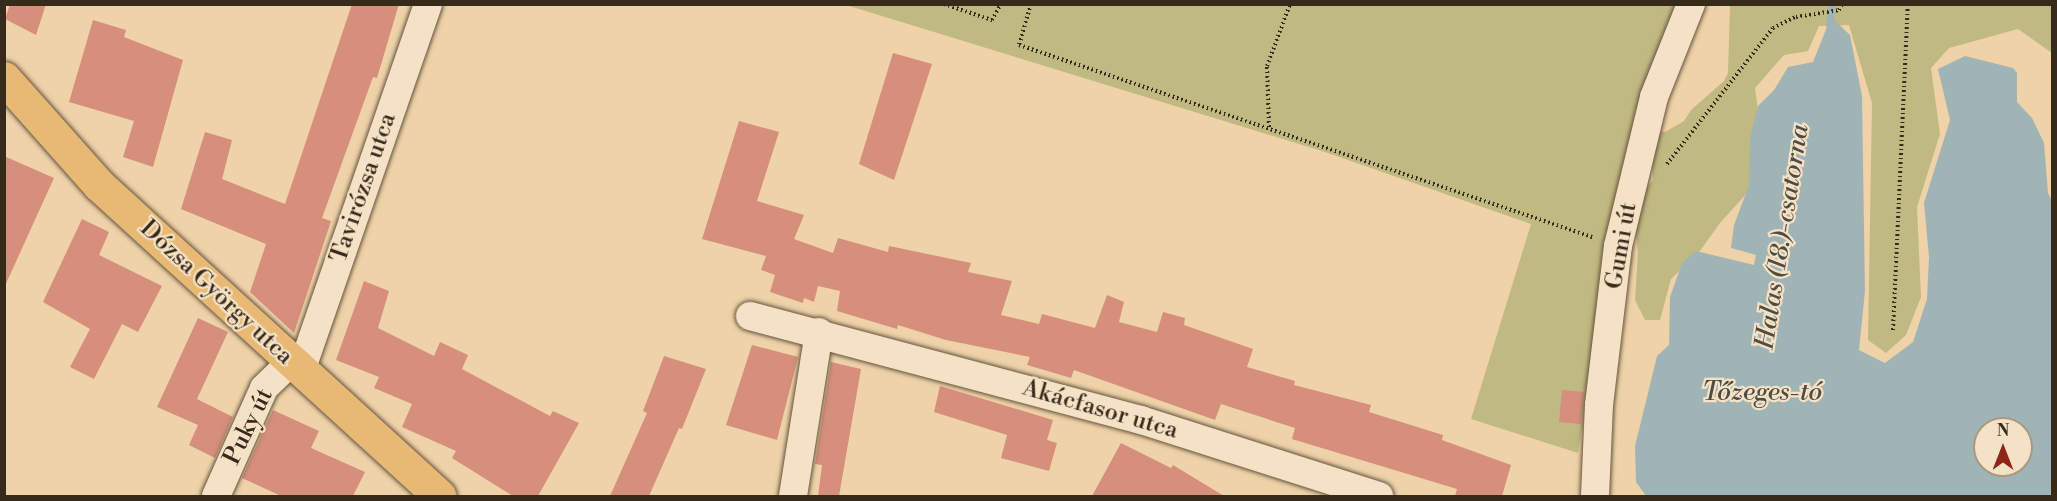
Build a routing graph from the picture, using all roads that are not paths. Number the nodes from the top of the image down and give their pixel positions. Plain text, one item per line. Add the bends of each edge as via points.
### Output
1 (428, 4) edge
2 (1691, 4) edge
3 (4, 78) edge
4 (750, 316) dead end
5 (819, 332) junction
6 (296, 367) junction
7 (216, 496) edge
8 (440, 496) edge
9 (793, 496) edge
10 (1379, 496) edge
11 (1595, 496) edge

1 - 6 street, Tavirózsa utca
2 - 11 street, Gumi út via 1654,97 1618,246 1599,405
3 - 6 main road, Dózsa György utca via 99,185
4 - 5 street, Akácfasor utca
5 - 9 street
5 - 10 street, Akácfasor utca via 1140,420
6 - 7 street, Puky út via 264,388
6 - 8 main road, Dózsa György utca

